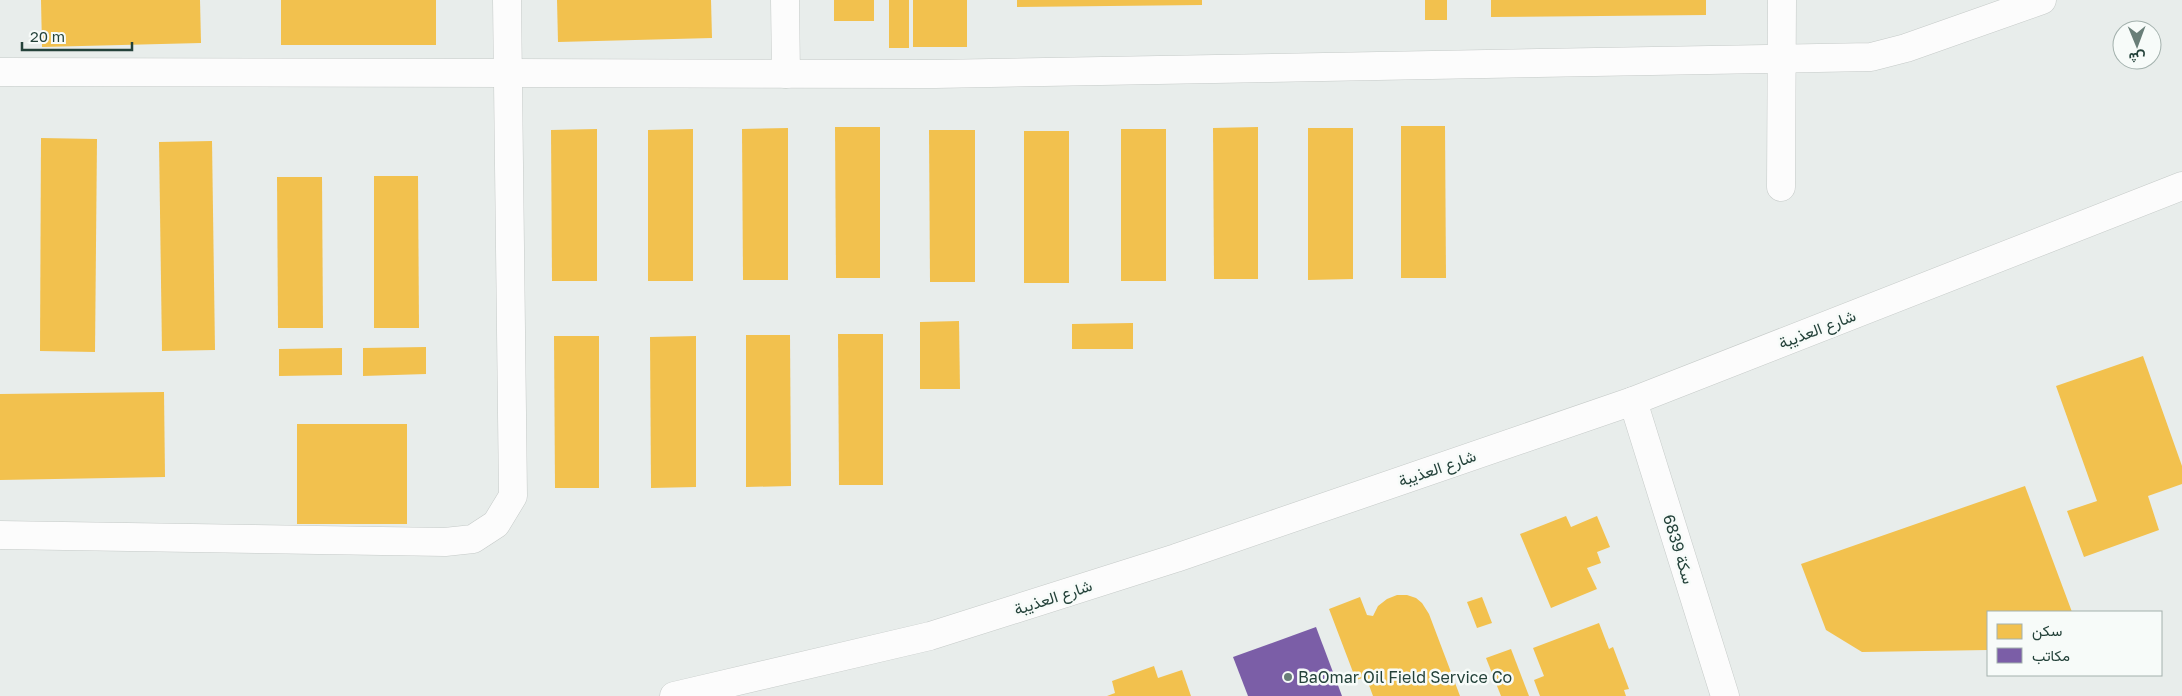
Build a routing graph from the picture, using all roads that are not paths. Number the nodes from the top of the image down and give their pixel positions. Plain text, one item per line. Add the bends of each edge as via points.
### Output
1 (507, 0) edge
2 (785, 0) edge
3 (1782, 0) edge
4 (2042, 0) edge
5 (1783, 59) junction
6 (0, 72) edge
7 (508, 73) junction
8 (786, 74) junction
9 (2182, 186) edge
10 (1781, 187) dead end
11 (1633, 401) junction
12 (0, 535) edge
13 (674, 696) edge
14 (1725, 696) edge

1 - 7 street
2 - 8 street
3 - 5 street
4 - 5 street via 1906,48 1871,57
5 - 8 street
5 - 10 street
6 - 7 street
7 - 8 street
7 - 12 street via 513,496 496,524 473,539 445,542
9 - 11 street, شارع العذيبة
11 - 13 street, شارع العذيبة via 1176,558 930,636
11 - 14 street, سكة 6839

